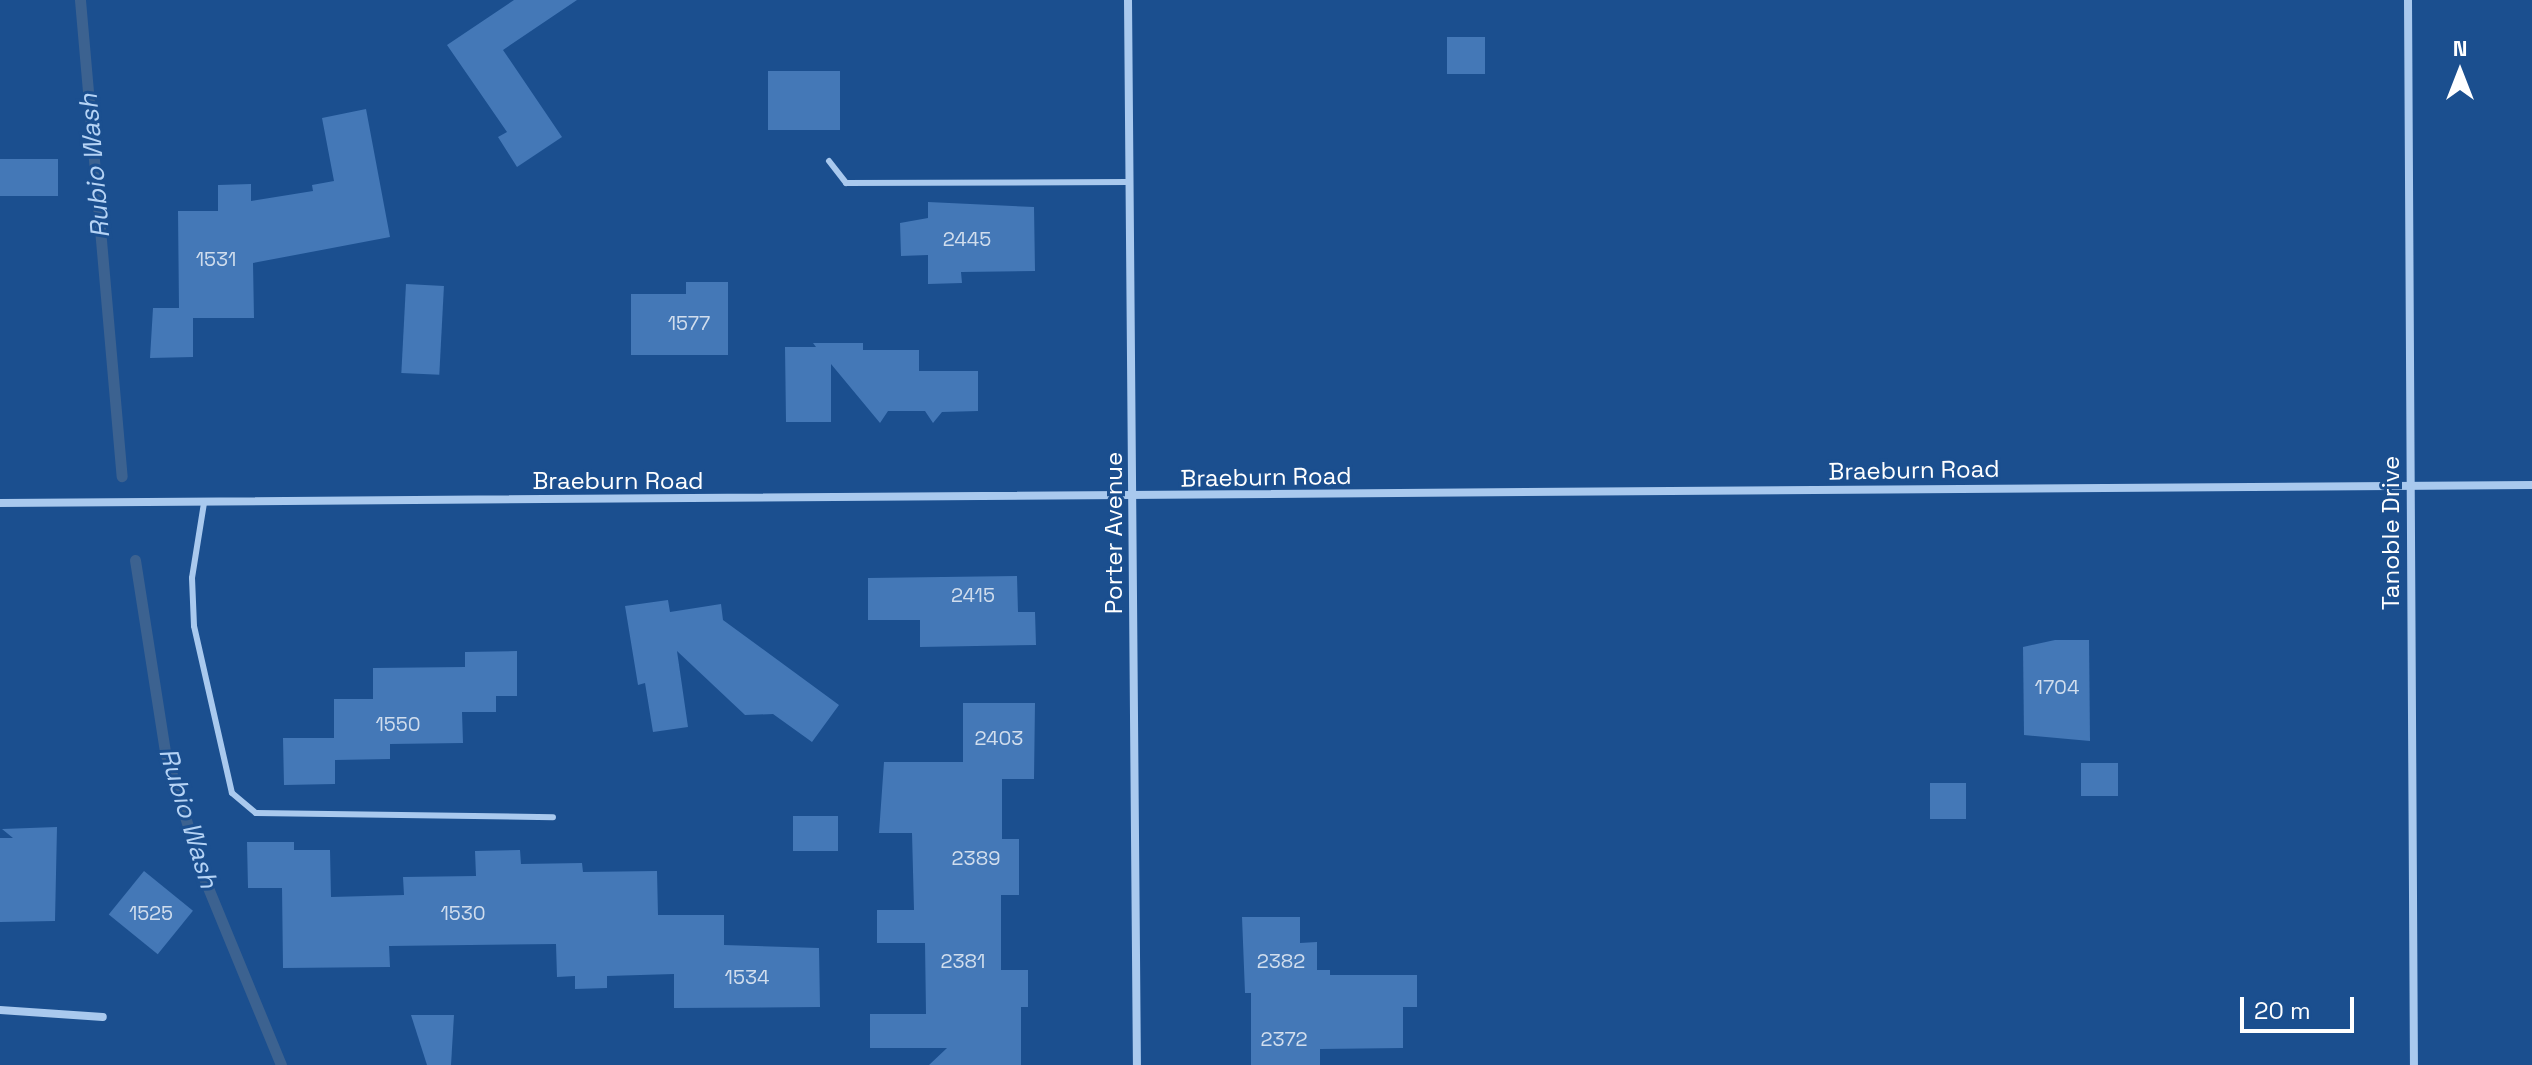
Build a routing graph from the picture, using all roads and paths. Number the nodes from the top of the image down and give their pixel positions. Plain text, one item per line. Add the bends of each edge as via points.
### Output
1 (1128, 0) edge
2 (2408, 0) edge
3 (829, 161) dead end
4 (1129, 182) junction
5 (2411, 485) junction
6 (2532, 485) edge
7 (1134, 498) junction
8 (0, 503) edge
9 (204, 503) junction
10 (553, 817) dead end
11 (0, 1010) edge
12 (103, 1017) dead end
13 (1137, 1065) edge
14 (2414, 1065) edge

1 - 4 street, Porter Avenue
2 - 5 street, Tanoble Drive
3 - 4 lane via 846,183
4 - 7 street, Porter Avenue
5 - 6 street, Braeburn Road
5 - 7 street, Braeburn Road
5 - 14 street, Tanoble Drive
7 - 9 street, Braeburn Road
7 - 13 street, Porter Avenue
8 - 9 street, Braeburn Road
9 - 10 lane via 192,578 194,626 232,793 256,813
11 - 12 street

